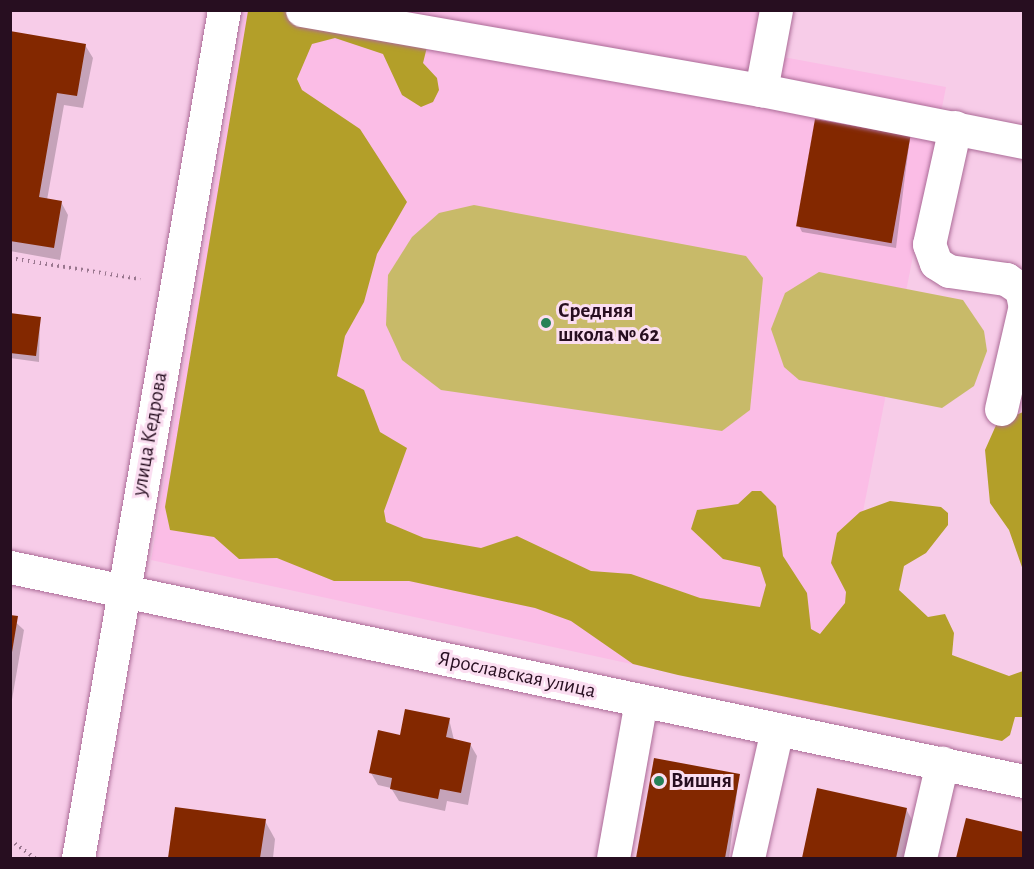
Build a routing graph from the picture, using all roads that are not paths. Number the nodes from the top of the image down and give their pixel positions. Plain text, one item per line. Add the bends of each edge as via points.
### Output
1 (224, 10) edge
2 (302, 10) edge
3 (776, 10) edge
4 (458, 24) edge
5 (761, 90) junction
6 (955, 127) junction
7 (1023, 142) edge
8 (1023, 303) edge
9 (1023, 309) edge
10 (1001, 409) dead end
11 (10, 567) edge
12 (124, 591) junction
13 (641, 701) junction
14 (777, 729) junction
15 (942, 763) junction
16 (1023, 780) edge
17 (78, 858) edge
18 (613, 858) edge
19 (748, 858) edge
20 (920, 858) edge

1 - 12 street, улица Кедрова
2 - 4 street
3 - 5 street
4 - 5 street
5 - 6 street
6 - 7 street
6 - 8 street via 930,244 936,263 949,271 1006,279 1021,289
9 - 10 street
11 - 12 street, Ярославская улица
12 - 13 street, Ярославская улица
12 - 17 street, улица Кедрова
13 - 14 street, Ярославская улица
13 - 18 street
14 - 15 street, Ярославская улица
14 - 19 street
15 - 16 street, Ярославская улица
15 - 20 street

